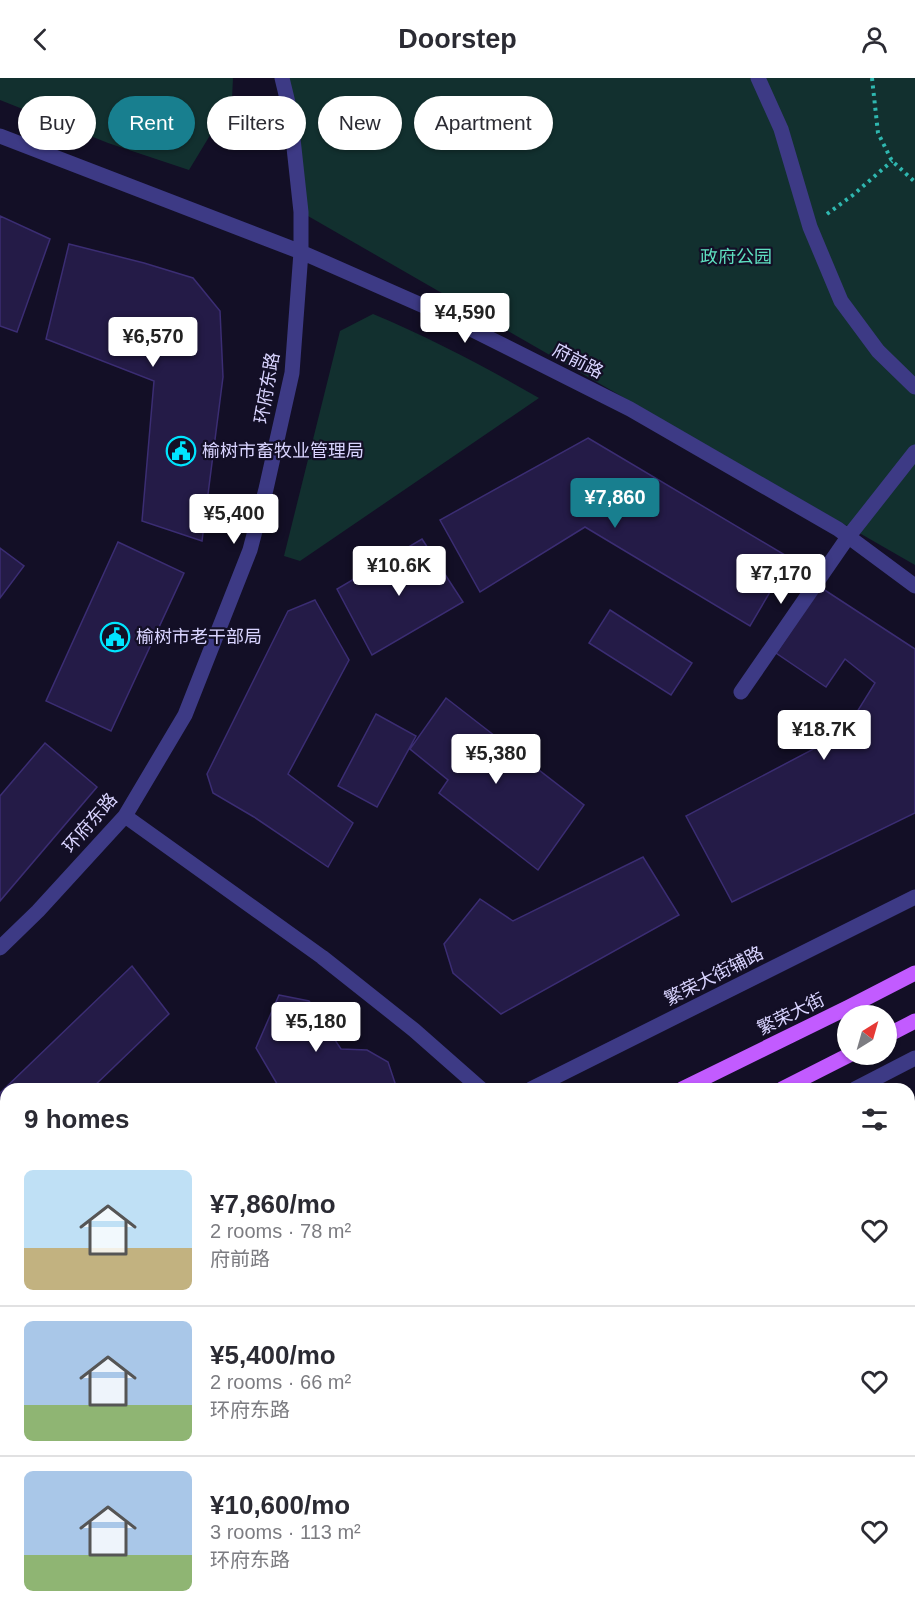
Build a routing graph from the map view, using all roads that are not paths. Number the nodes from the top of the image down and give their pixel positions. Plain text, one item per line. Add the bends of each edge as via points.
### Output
1 (282, 78) edge
2 (759, 78) edge
3 (0, 136) edge
4 (301, 252) junction
5 (915, 387) edge
6 (915, 452) edge
7 (848, 537) junction
8 (915, 586) edge
9 (741, 692) dead end
10 (125, 816) junction
11 (915, 897) edge
12 (0, 948) edge
13 (915, 973) edge
14 (915, 1021) edge
15 (897, 1030) edge
16 (915, 1059) edge
17 (837, 1061) edge
18 (475, 1083) edge
19 (543, 1083) edge
20 (694, 1083) edge
21 (794, 1083) edge
22 (867, 1083) edge

1 - 4 street, 环府东路 via 290,111 301,212
2 - 5 street via 781,129 810,227 841,301 878,351
3 - 4 street, 府前路
4 - 7 street, 府前路 via 435,311 630,408
4 - 10 street, 环府东路 via 291,373 250,550 185,716
6 - 7 street
7 - 8 street, 府前路
7 - 9 street
10 - 12 street, 环府东路
10 - 18 street via 322,957
11 - 19 street, 繁荣大街辅路
13 - 20 main road, 繁荣大街
14 - 15 main road
16 - 22 street
17 - 21 main road

